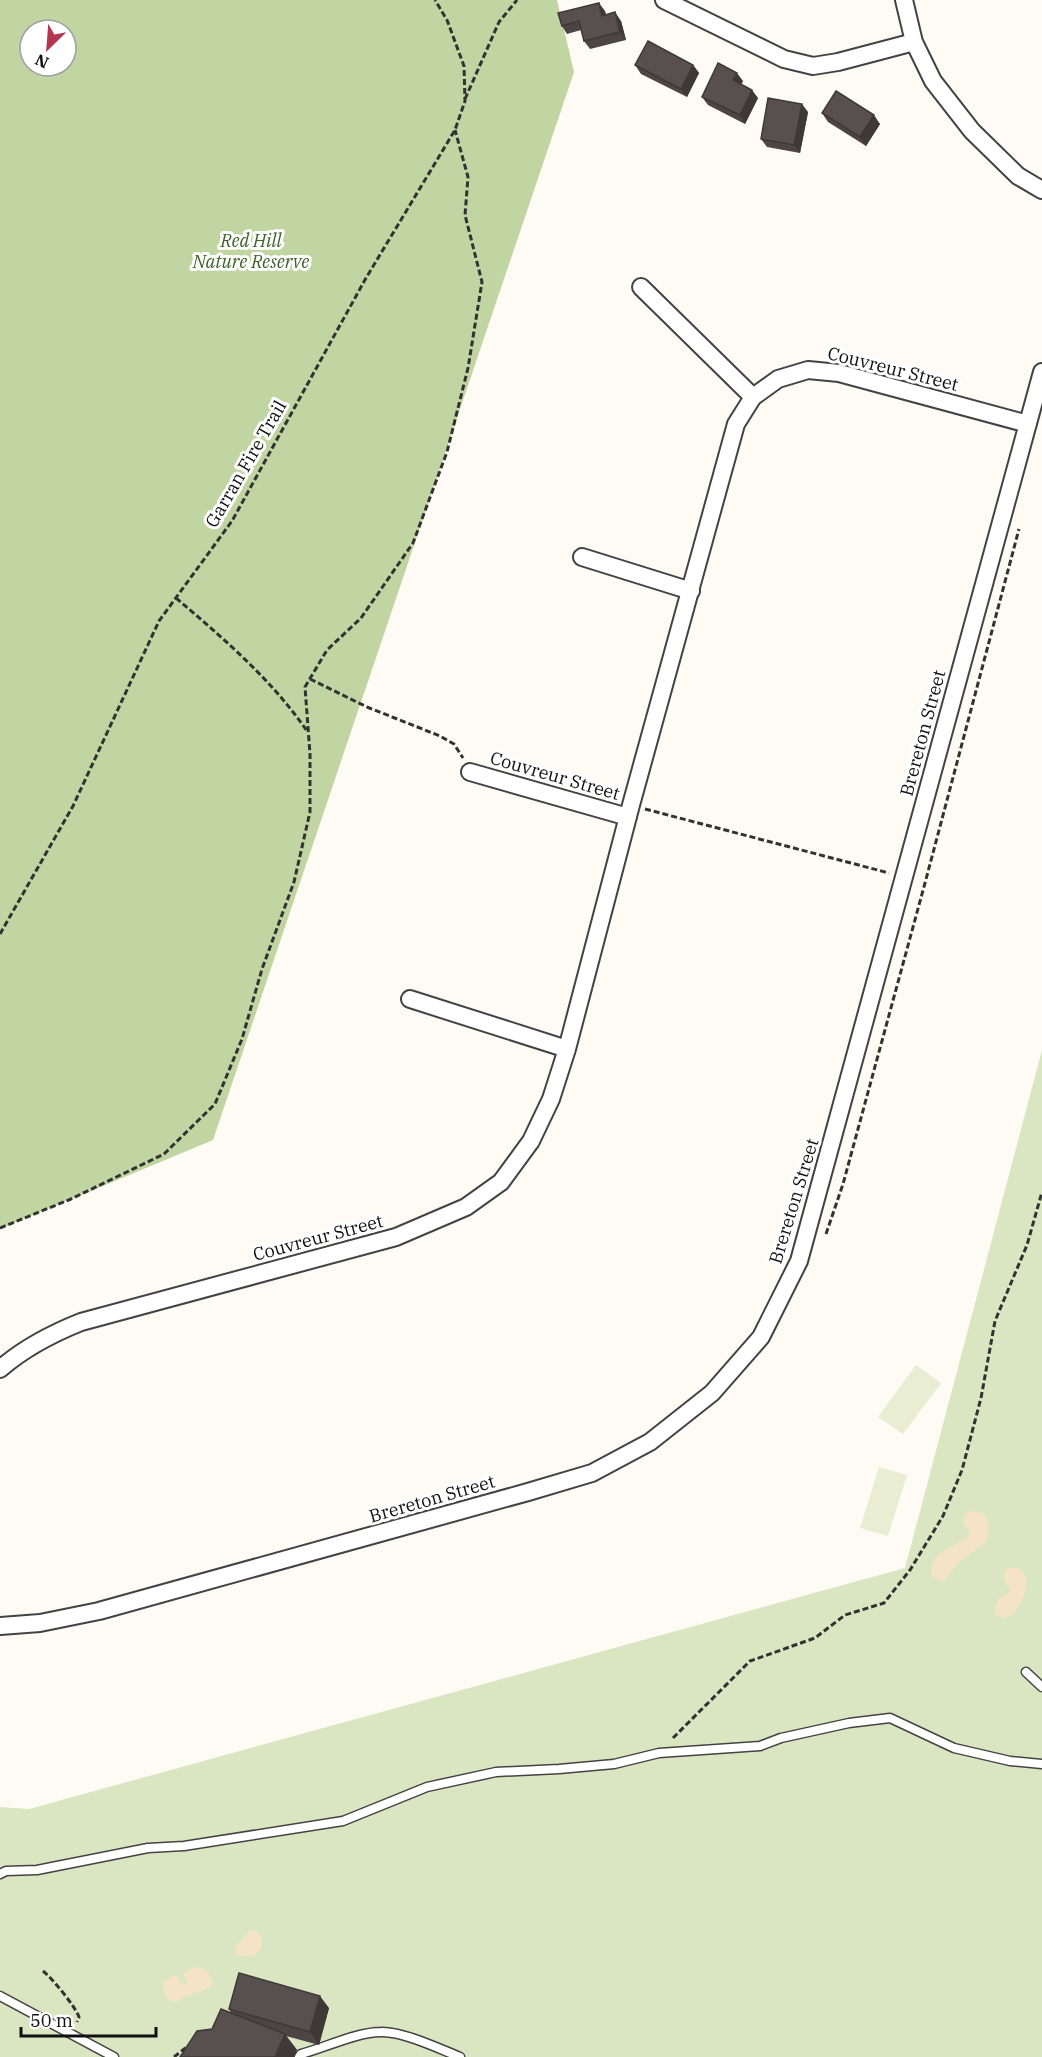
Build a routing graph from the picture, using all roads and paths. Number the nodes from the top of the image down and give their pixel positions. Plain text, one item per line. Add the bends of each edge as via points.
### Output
1 (435, 0) edge
2 (517, 0) edge
3 (664, 0) edge
4 (904, 0) edge
5 (914, 42) junction
6 (465, 101) junction
7 (455, 130) junction
8 (1042, 190) edge
9 (641, 287) dead end
10 (1042, 372) edge
11 (753, 397) junction
12 (1028, 424) junction
13 (1021, 520) dead end
14 (582, 557) dead end
15 (690, 591) junction
16 (176, 598) junction
17 (310, 679) junction
18 (309, 733) junction
19 (470, 772) joint
20 (630, 811) junction
21 (904, 877) junction
22 (0, 934) edge
23 (410, 999) dead end
24 (567, 1049) junction
25 (1042, 1192) edge
26 (0, 1228) edge
27 (825, 1235) dead end
28 (0, 1369) edge
29 (0, 1626) edge
30 (1026, 1672) dead end
31 (1042, 1687) edge
32 (659, 1753) junction
33 (1042, 1764) edge
34 (0, 1874) edge
35 (43, 1971) dead end
36 (0, 1996) edge
37 (73, 2035) junction
38 (193, 2042) edge
39 (114, 2057) edge
40 (174, 2057) edge
41 (299, 2057) edge
42 (460, 2057) edge

1 - 6 path, Garran Fire Trail via 464,66
2 - 6 path via 499,22
3 - 5 street via 784,59 813,66
4 - 5 street
5 - 8 street via 933,81 972,131 1018,176
6 - 7 path, Garran Fire Trail
7 - 16 path, Garran Fire Trail via 366,278 232,521
7 - 17 path via 468,177 465,215 482,282 468,368 447,452 413,543 362,618 327,650
9 - 11 street
10 - 12 street, Brereton Street
11 - 12 street, Couvreur Street via 778,379 818,370
11 - 15 street, Couvreur Street via 736,424
12 - 21 street, Brereton Street
13 - 27 path via 843,1184
14 - 15 street
15 - 20 street, Couvreur Street
16 - 18 path via 257,671
16 - 22 path, Garran Fire Trail via 159,621 73,806
17 - 18 path via 305,687
17 - 19 path via 454,744
18 - 26 path via 310,812 294,882 262,969 242,1039 215,1104 164,1154
19 - 20 street, Couvreur Street
20 - 21 path
20 - 24 street, Couvreur Street
21 - 29 street, Brereton Street via 800,1261 761,1337 712,1393 650,1442 592,1473 99,1611 40,1623
23 - 24 street
24 - 28 street, Couvreur Street via 551,1099 531,1141 501,1182 466,1207 396,1237 81,1322 13,1357
25 - 32 path via 1027,1245 995,1321 962,1470 943,1516 910,1570 884,1603 845,1616 815,1638 750,1661
30 - 31 lane
32 - 33 lane via 760,1746 849,1723 890,1718 954,1748
32 - 34 lane via 614,1764 496,1772 427,1787 343,1821 148,1848
35 - 37 path via 76,2008 79,2017
36 - 37 lane
37 - 39 lane
38 - 40 path
41 - 42 lane via 366,2033 383,2031

